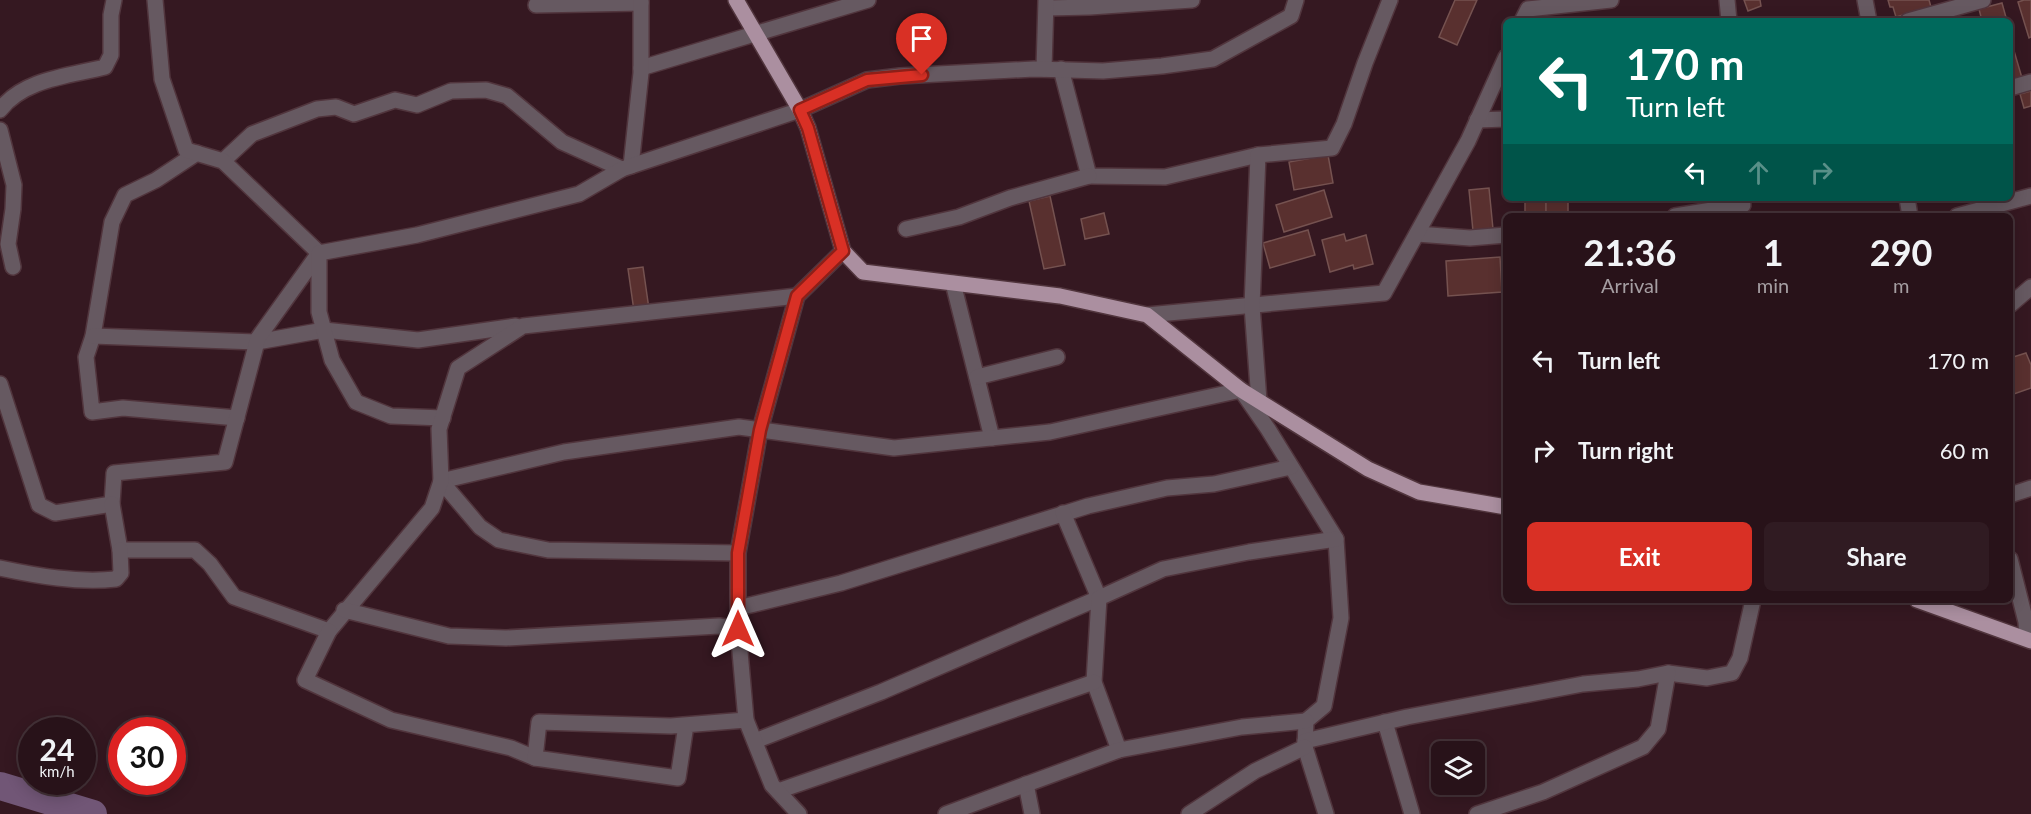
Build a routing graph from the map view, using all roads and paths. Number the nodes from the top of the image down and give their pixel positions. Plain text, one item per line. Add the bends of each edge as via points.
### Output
1 (114, 0) edge
2 (155, 0) edge
3 (736, 0) edge
4 (868, 0) edge
5 (1192, 0) edge
6 (1296, 0) edge
7 (1390, 0) edge
8 (1727, 0) edge
9 (1865, 0) edge
10 (1983, 0) edge
11 (641, 1) edge
12 (1176, 1) edge
13 (1604, 1) edge
14 (1120, 2) edge
15 (1047, 4) edge
16 (536, 5) dead end
17 (1526, 10) edge
18 (1729, 18) edge
19 (1868, 18) edge
20 (1919, 18) edge
21 (755, 34) junction
22 (1503, 64) edge
23 (641, 68) junction
24 (1044, 69) junction
25 (1061, 69) junction
26 (2031, 82) edge
27 (2013, 87) edge
28 (0, 110) edge
29 (800, 110) junction
30 (1503, 119) edge
31 (1477, 120) junction
32 (0, 130) edge
33 (197, 153) junction
34 (1258, 155) junction
35 (223, 161) junction
36 (627, 168) junction
37 (1089, 176) junction
38 (2031, 196) edge
39 (2012, 201) edge
40 (2013, 201) edge
41 (1743, 206) edge
42 (1695, 213) edge
43 (1968, 213) edge
44 (906, 229) dead end
45 (1417, 234) junction
46 (1503, 235) edge
47 (843, 251) junction
48 (319, 254) junction
49 (13, 267) dead end
50 (953, 283) junction
51 (2031, 287) edge
52 (797, 296) junction
53 (2031, 302) edge
54 (2013, 303) edge
55 (2013, 305) edge
56 (1252, 306) junction
57 (1147, 315) junction
58 (523, 326) junction
59 (324, 330) junction
60 (93, 336) junction
61 (257, 342) junction
62 (1057, 357) dead end
63 (977, 377) junction
64 (0, 384) edge
65 (1241, 390) junction
66 (1259, 401) junction
67 (237, 418) junction
68 (443, 418) junction
69 (760, 430) junction
70 (993, 438) junction
71 (1291, 466) junction
72 (441, 481) junction
73 (2031, 488) edge
74 (2013, 494) edge
75 (112, 504) junction
76 (1503, 506) edge
77 (1063, 513) junction
78 (1336, 539) junction
79 (120, 550) junction
80 (738, 553) junction
81 (2013, 565) edge
82 (0, 568) edge
83 (2025, 589) edge
84 (1099, 598) junction
85 (1753, 603) edge
86 (1925, 603) edge
87 (738, 608) junction
88 (344, 610) junction
89 (738, 629) junction
90 (328, 631) junction
91 (2029, 640) edge
92 (1668, 673) junction
93 (1094, 682) junction
94 (746, 720) junction
95 (1306, 721) junction
96 (1385, 723) junction
97 (686, 725) junction
98 (755, 741) junction
99 (1305, 744) junction
100 (1119, 750) junction
101 (535, 758) junction
102 (1026, 784) junction
103 (778, 791) junction
104 (799, 814) edge
105 (946, 814) edge
106 (1032, 814) edge
107 (1189, 814) edge
108 (1326, 814) edge
109 (1412, 814) edge
110 (1477, 814) edge

1 - 28 street via 111,55 105,67 31,86
2 - 33 street via 162,80 186,150
3 - 21 main road
4 - 21 street
5 - 12 street
6 - 25 street via 1291,16 1213,58 1102,71
7 - 34 street via 1332,148
8 - 18 street
9 - 19 street
10 - 20 street
11 - 16 street
11 - 23 street
12 - 14 street
13 - 17 street
14 - 15 street
15 - 24 street
21 - 23 street
21 - 29 main road
22 - 31 street
23 - 36 street
24 - 25 street
24 - 29 street via 867,80
25 - 37 street
26 - 27 street
29 - 36 street
29 - 47 main road
30 - 31 street
31 - 45 street
32 - 49 street via 15,185 8,244
33 - 35 street
33 - 60 street via 125,195 112,222
34 - 37 street via 1165,177
34 - 56 street
35 - 36 street via 252,134 317,109 336,107 354,114 395,100 417,105 451,91 486,90 507,96 562,142
35 - 48 street
36 - 48 street via 579,194 417,235
37 - 44 street via 1010,198 959,218
38 - 40 street
39 - 43 street
41 - 42 street
45 - 46 street via 1470,238
45 - 56 street via 1384,293
47 - 50 main road via 863,272
47 - 52 street
48 - 59 street via 319,312
48 - 61 street
50 - 57 main road via 1060,296
50 - 63 street
51 - 54 street
52 - 58 street
52 - 69 street
53 - 55 street
56 - 57 street
56 - 66 street
57 - 65 main road
58 - 59 street via 418,340
58 - 68 street via 458,368
59 - 61 street
59 - 68 street via 332,360 356,402 391,416
60 - 61 street
60 - 67 street via 86,357 92,412 123,408
61 - 67 street
62 - 63 street
63 - 70 street
64 - 75 street via 39,505 55,513
65 - 66 main road
65 - 70 street via 1050,432
65 - 71 street
66 - 76 main road via 1368,469 1419,492
67 - 75 street via 225,462 114,473
68 - 72 street via 439,429
69 - 70 street via 894,448
69 - 72 street via 739,427 564,452
69 - 80 street
71 - 77 street via 1214,484 1167,488
71 - 78 street
72 - 80 street via 480,527 499,540 548,550
72 - 88 street via 432,508
73 - 74 street
75 - 79 street
77 - 84 street
77 - 87 street via 841,584
78 - 84 street via 1163,569
78 - 95 street via 1341,618 1324,706
79 - 82 street via 120,573 116,579 93,582
79 - 90 street via 195,550 234,597
80 - 87 street
81 - 83 street
83 - 91 street
84 - 93 street
84 - 98 street via 881,692
85 - 92 street via 1740,658 1732,673 1707,678
86 - 91 main road
87 - 89 street
88 - 89 street via 449,636 506,638 718,626
88 - 90 street
89 - 94 street
90 - 101 street via 305,680 391,720 511,748
92 - 96 street via 1582,684
92 - 110 street via 1658,729 1643,747 1543,792
93 - 100 street
93 - 103 street
94 - 97 street
94 - 98 street
95 - 99 street
95 - 100 street via 1242,727
96 - 99 street
96 - 109 street
97 - 101 street via 539,722
97 - 101 street via 678,778
98 - 103 street
99 - 107 street
99 - 108 street
100 - 102 street
102 - 105 street
102 - 106 street
103 - 104 street

